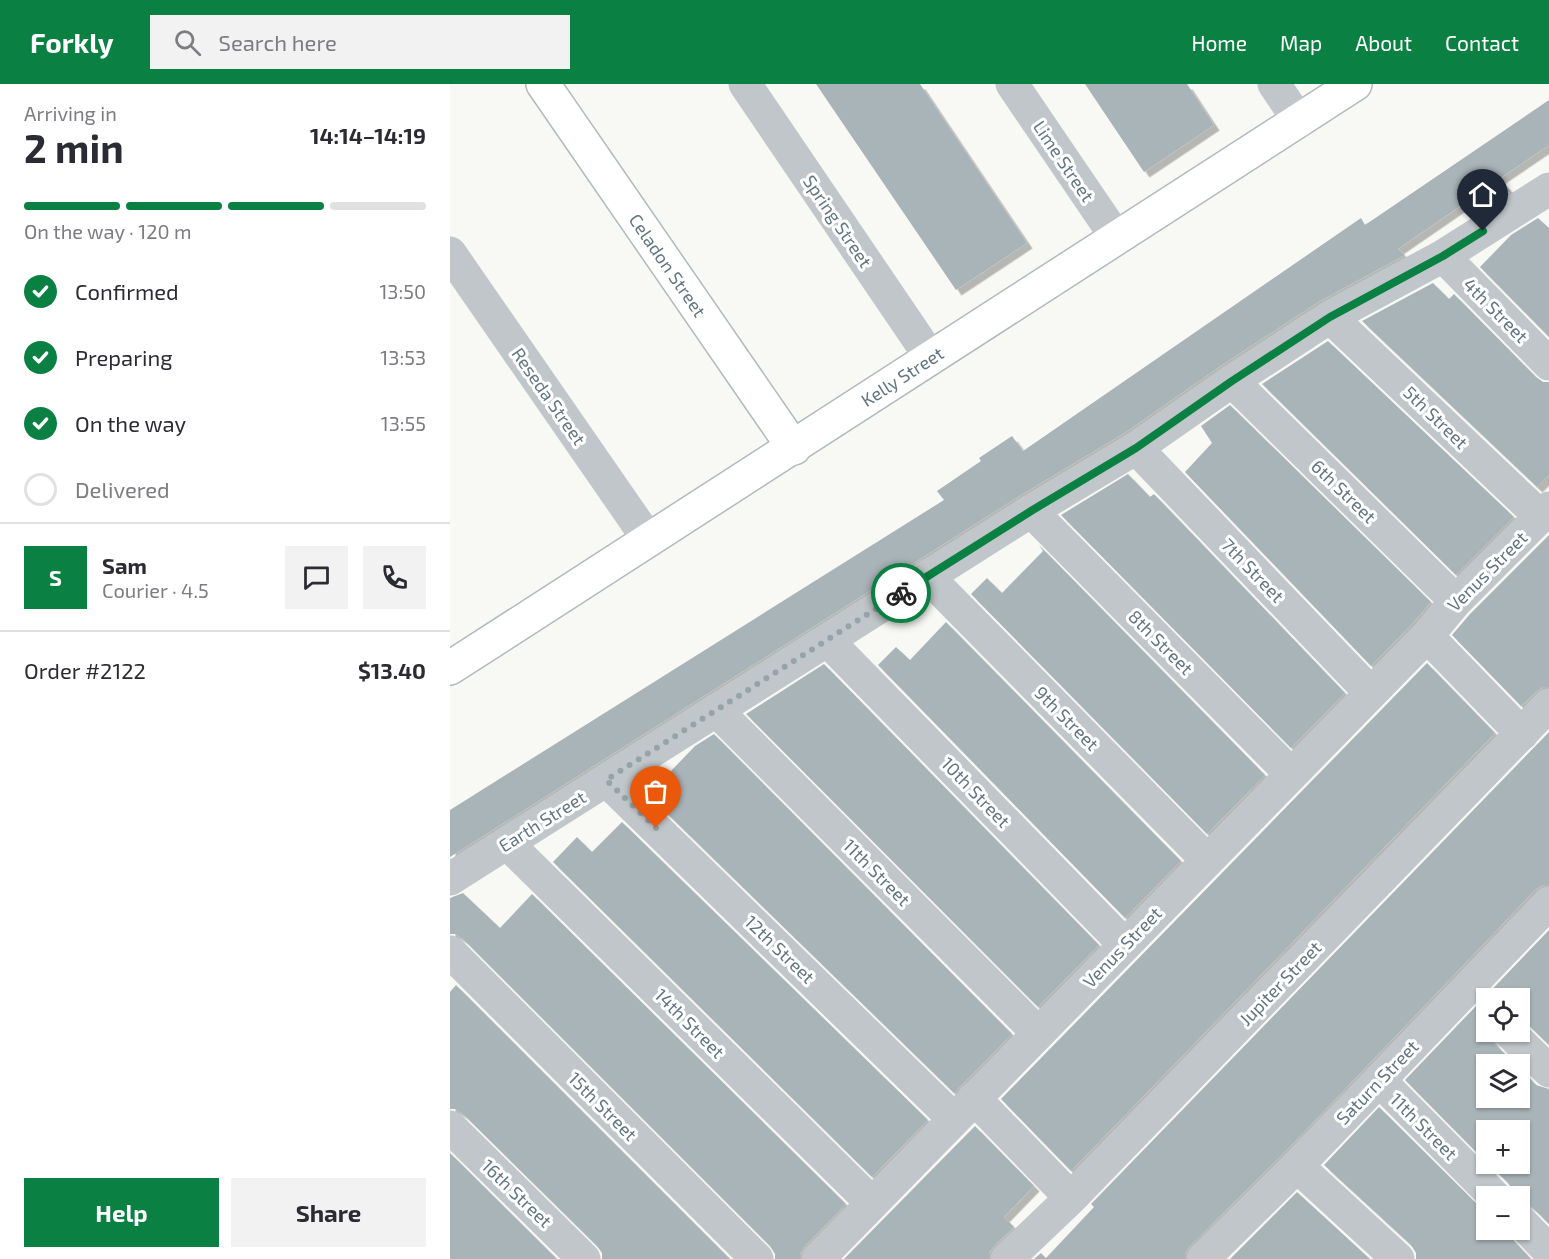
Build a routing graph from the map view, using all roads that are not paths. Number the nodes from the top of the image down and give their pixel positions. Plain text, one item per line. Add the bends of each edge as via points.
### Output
1 (543, 84) edge
2 (745, 84) edge
3 (1012, 84) edge
4 (1274, 84) edge
5 (1355, 84) edge
6 (1299, 121) junction
7 (1547, 194) edge
8 (1116, 237) junction
9 (450, 253) edge
10 (1443, 256) junction
11 (1330, 317) junction
12 (931, 358) junction
13 (1549, 364) edge
14 (1232, 381) junction
15 (794, 448) junction
16 (1136, 448) junction
17 (1031, 511) junction
18 (1545, 512) edge
19 (648, 539) junction
20 (927, 576) junction
21 (1456, 601) junction
22 (1427, 636) junction
23 (827, 640) junction
24 (453, 660) edge
25 (1370, 693) junction
26 (1549, 705) edge
27 (716, 710) junction
28 (1522, 734) junction
29 (1291, 774) junction
30 (606, 780) junction
31 (507, 843) junction
32 (1207, 860) junction
33 (450, 879) edge
34 (1549, 903) edge
35 (1124, 944) junction
36 (450, 952) edge
37 (1485, 988) edge
38 (1476, 1000) edge
39 (1038, 1033) junction
40 (1519, 1042) edge
41 (1549, 1071) edge
42 (1379, 1080) junction
43 (964, 1109) junction
44 (450, 1127) edge
45 (1297, 1166) junction
46 (1484, 1186) edge
47 (1071, 1198) junction
48 (872, 1203) junction
49 (1530, 1231) edge
50 (1549, 1251) edge
51 (1212, 1256) edge
52 (584, 1259) edge
53 (757, 1259) edge
54 (818, 1259) edge
55 (1007, 1259) edge
56 (1398, 1259) edge

1 - 15 street, Celadon Street
2 - 12 street, Spring Street
3 - 8 street, Lime Street
4 - 6 street
5 - 6 street, Kelly Street
6 - 8 street, Kelly Street
7 - 10 street, Earth Street
8 - 12 street, Kelly Street
9 - 19 street, Reseda Street
10 - 11 street, Earth Street
10 - 13 street, 4th Street
11 - 14 street, Earth Street
11 - 18 street, 5th Street
12 - 15 street, Kelly Street
14 - 16 street, Earth Street
14 - 21 street, 6th Street
15 - 19 street, Kelly Street
16 - 17 street, Earth Street
16 - 25 street, 7th Street
17 - 20 street, Earth Street
17 - 29 street, 8th Street
18 - 21 street, Venus Street
19 - 24 street, Kelly Street
20 - 23 street, Earth Street
20 - 32 street, 9th Street
21 - 22 street, Venus Street
22 - 25 street, Venus Street
22 - 28 street
23 - 27 street, Earth Street
23 - 35 street, 10th Street
25 - 29 street, Venus Street
26 - 28 street, Jupiter Street
27 - 30 street, Earth Street
27 - 39 street, 11th Street
28 - 47 street, Jupiter Street
29 - 32 street, Venus Street
30 - 31 street, Earth Street
30 - 43 street, 12th Street
31 - 33 street, Earth Street
31 - 48 street, 14th Street
32 - 35 street, Venus Street
34 - 37 street, Saturn Street
35 - 39 street, Venus Street
36 - 53 street, 15th Street
38 - 42 street, Saturn Street
39 - 43 street, Venus Street
40 - 41 street
42 - 45 street, Saturn Street
42 - 46 street, 11th Street
43 - 47 street, 12th Street
43 - 48 street, Venus Street
44 - 52 street, 16th Street
45 - 51 street, Saturn Street
45 - 56 street
47 - 55 street, Jupiter Street
48 - 54 street, Venus Street
49 - 50 street

